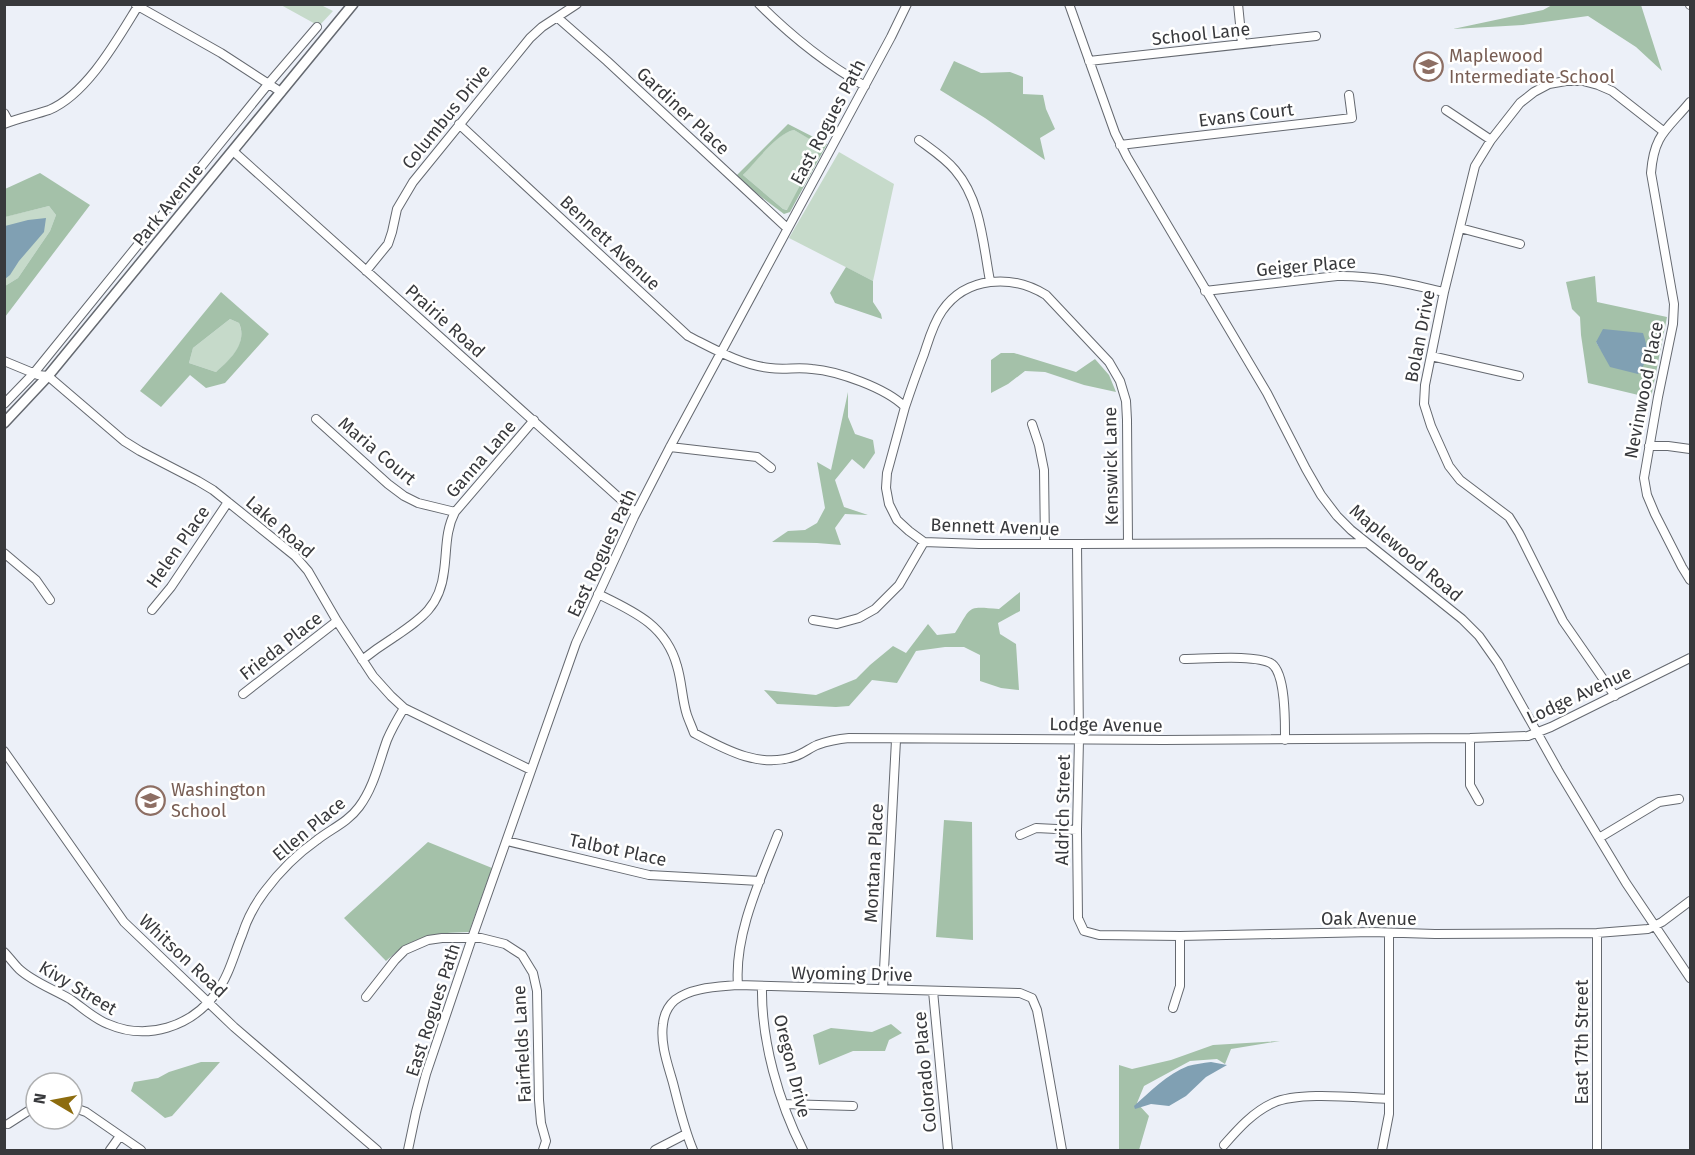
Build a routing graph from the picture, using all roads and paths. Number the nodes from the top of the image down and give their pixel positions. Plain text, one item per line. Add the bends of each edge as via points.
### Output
1 (354, 4) edge
2 (577, 4) edge
3 (759, 4) edge
4 (907, 4) edge
5 (1069, 4) edge
6 (1238, 4) edge
7 (137, 5) edge
8 (558, 18) junction
9 (317, 27) dead end
10 (1316, 36) dead end
11 (1242, 44) junction
12 (1089, 61) junction
13 (269, 82) junction
14 (865, 86) junction
15 (281, 92) junction
16 (1349, 95) dead end
17 (1690, 102) edge
18 (1446, 110) dead end
19 (4, 113) edge
20 (7, 123) edge
21 (459, 123) junction
22 (1663, 131) junction
23 (919, 140) dead end
24 (1491, 140) junction
25 (1120, 145) junction
26 (233, 151) junction
27 (787, 228) junction
28 (1460, 228) junction
29 (1520, 243) dead end
30 (366, 271) junction
31 (990, 281) junction
32 (1205, 291) junction
33 (1444, 292) junction
34 (720, 352) junction
35 (1431, 356) junction
36 (4, 361) edge
37 (34, 374) junction
38 (48, 376) junction
39 (1519, 376) dead end
40 (4, 404) edge
41 (905, 407) junction
42 (316, 419) dead end
43 (534, 420) junction
44 (4, 423) edge
45 (1032, 424) dead end
46 (1649, 446) junction
47 (670, 447) junction
48 (1690, 449) edge
49 (771, 468) dead end
50 (228, 501) junction
51 (455, 512) junction
52 (636, 513) junction
53 (924, 542) junction
54 (1128, 543) junction
55 (1365, 543) junction
56 (1044, 544) junction
57 (1077, 544) junction
58 (4, 553) edge
59 (1690, 580) edge
60 (598, 594) junction
61 (50, 600) dead end
62 (152, 610) dead end
63 (813, 620) dead end
64 (337, 621) junction
65 (1690, 658) edge
66 (1184, 659) dead end
67 (362, 660) junction
68 (243, 694) dead end
69 (1615, 696) junction
70 (404, 708) junction
71 (1538, 733) junction
72 (1470, 738) junction
73 (1079, 739) junction
74 (896, 740) junction
75 (1285, 740) junction
76 (4, 751) edge
77 (531, 770) junction
78 (1679, 799) dead end
79 (1479, 801) dead end
80 (1077, 830) junction
81 (778, 834) dead end
82 (1020, 835) dead end
83 (1599, 838) junction
84 (507, 841) junction
85 (760, 880) junction
86 (1690, 901) edge
87 (1654, 926) junction
88 (1084, 931) joint
89 (1389, 933) junction
90 (1597, 933) junction
91 (1180, 936) junction
92 (472, 938) junction
93 (4, 952) edge
94 (1690, 978) edge
95 (738, 985) junction
96 (762, 987) junction
97 (883, 988) junction
98 (933, 991) junction
99 (366, 997) dead end
100 (209, 1001) junction
101 (1173, 1008) dead end
102 (1389, 1099) junction
103 (784, 1104) junction
104 (853, 1106) dead end
105 (84, 1111) edge
106 (24, 1114) edge
107 (8, 1124) dead end
108 (686, 1134) junction
109 (120, 1136) junction
110 (546, 1141) junction
111 (1224, 1145) dead end
112 (110, 1150) edge
113 (141, 1150) edge
114 (377, 1150) edge
115 (408, 1150) edge
116 (543, 1150) edge
117 (553, 1150) edge
118 (655, 1150) edge
119 (693, 1150) edge
120 (803, 1150) edge
121 (948, 1150) edge
122 (1062, 1150) edge
123 (1382, 1150) edge
124 (1597, 1150) edge

1 - 15 main road, Park Avenue
2 - 8 street, Columbus Drive
3 - 14 street via 818,55
4 - 14 street, East Rogues Path
5 - 12 street, Maplewood Road
6 - 11 street
7 - 13 street
7 - 20 street via 115,43 78,91 49,110
8 - 21 street, Columbus Drive via 530,38
8 - 27 street, Gardiner Place
9 - 13 street
10 - 11 street, School Lane
11 - 12 street, School Lane
12 - 25 street, Maplewood Road
13 - 15 street
13 - 37 street
14 - 27 street, East Rogues Path
15 - 26 main road, Park Avenue
16 - 25 street, Evans Court via 1352,118
17 - 22 street, Nevinwood Place
18 - 24 street
19 - 20 street
21 - 30 street, Columbus Drive via 412,182 397,209 388,244
21 - 34 street, Bennett Avenue via 688,336
22 - 24 street, Bolan Drive via 1612,91 1583,81 1566,81 1549,84 1520,103
22 - 46 street, Nevinwood Place via 1652,156 1651,174 1674,304
23 - 31 street via 956,171 967,187 980,224
24 - 28 street, Bolan Drive via 1475,166
25 - 32 street, Maplewood Road
26 - 30 street, Prairie Road
26 - 38 main road, Park Avenue
27 - 34 street, East Rogues Path
28 - 29 street
28 - 33 street, Bolan Drive
30 - 43 street, Prairie Road
31 - 41 street via 966,290 942,311
31 - 54 street, Kenswick Lane via 1018,282 1046,295 1109,362 1120,381 1127,420
32 - 33 street, Geiger Place via 1356,275
32 - 55 street, Maplewood Road via 1267,393 1321,495
33 - 35 street, Bolan Drive
34 - 41 street, Bennett Avenue via 770,368 824,370 887,393
34 - 47 street, East Rogues Path
35 - 39 street
35 - 69 street, Bolan Drive via 1424,404 1449,466 1460,480 1509,518 1563,621
36 - 37 street
37 - 38 street
37 - 40 street
38 - 44 main road, Park Avenue
38 - 50 street, Lake Road via 140,452 198,480
41 - 53 street, Bennett Avenue via 887,472 888,504 897,520
42 - 51 street, Maria Court via 404,496
43 - 51 street, Ganna Lane
43 - 52 street, Prairie Road
45 - 56 street via 1044,470
46 - 48 street
46 - 59 street, Nevinwood Place via 1644,478 1647,495
47 - 49 street via 757,457
47 - 52 street, East Rogues Path
50 - 62 street, Helen Place
50 - 64 street, Lake Road via 295,556
51 - 67 street, Ganna Lane via 446,538 438,597 420,620
52 - 60 street, East Rogues Path
53 - 56 street, Bennett Avenue
53 - 63 street via 899,585 875,609 837,624
54 - 55 street, Bennett Avenue
54 - 57 street, Bennett Avenue
55 - 71 street, Maplewood Road via 1479,636
56 - 57 street, Bennett Avenue
57 - 73 street, Aldrich Street
58 - 61 street via 36,580
60 - 74 street, Lodge Avenue via 655,626 678,666 694,732 713,743 760,760 780,761 831,740
60 - 77 street, East Rogues Path
64 - 67 street, Lake Road
64 - 68 street, Frieda Place
65 - 69 street, Lodge Avenue
66 - 75 street via 1241,658 1272,664 1280,678
67 - 70 street, Lake Road
69 - 71 street, Lodge Avenue
70 - 77 street, Lake Road
70 - 100 street, Ellen Place via 359,807 295,858 270,885 250,915 228,972
71 - 72 street, Lodge Avenue
71 - 83 street, Maplewood Road
72 - 75 street, Lodge Avenue
72 - 79 street via 1470,785
73 - 74 street, Lodge Avenue
73 - 75 street, Lodge Avenue
73 - 80 street, Aldrich Street
74 - 97 street, Montana Place
76 - 100 street, Whitson Road via 124,922
77 - 84 street, East Rogues Path
78 - 83 street via 1659,802
80 - 82 street via 1036,828
80 - 88 street, Aldrich Street via 1078,918
81 - 85 street
83 - 87 street, Maplewood Road
84 - 85 street, Talbot Place via 649,875
84 - 92 street, East Rogues Path
85 - 95 street via 738,951
86 - 87 street
87 - 90 street, Oak Avenue
87 - 94 street, Maplewood Road
88 - 91 street, Oak Avenue via 1100,935
89 - 90 street, Oak Avenue
89 - 91 street, Oak Avenue
89 - 102 street
90 - 124 street, East 17th Street
91 - 101 street via 1180,987
92 - 99 street, Fairfields Lane via 428,940 405,950
92 - 110 street, Fairfields Lane via 514,948 533,973 537,991 539,1100
92 - 115 street, East Rogues Path via 426,1074
93 - 100 street, Kivy Street via 29,977 120,1029 155,1032 189,1017
95 - 96 street, Wyoming Drive
95 - 108 street, Wyoming Drive via 690,992 676,999 667,1010 663,1041
96 - 97 street, Wyoming Drive
96 - 103 street, Oregon Drive via 765,1033
97 - 98 street, Wyoming Drive
98 - 121 street, Colorado Place
98 - 122 street, Wyoming Drive via 1020,993 1032,998
100 - 114 street, Whitson Road
102 - 111 street via 1291,1097 1272,1103 1249,1118
102 - 123 street
103 - 104 street
103 - 120 street, Oregon Drive
105 - 109 street
106 - 107 street
108 - 118 street
108 - 119 street, Wyoming Drive
109 - 112 street
109 - 113 street
110 - 116 street, Fairfields Lane
110 - 117 street

